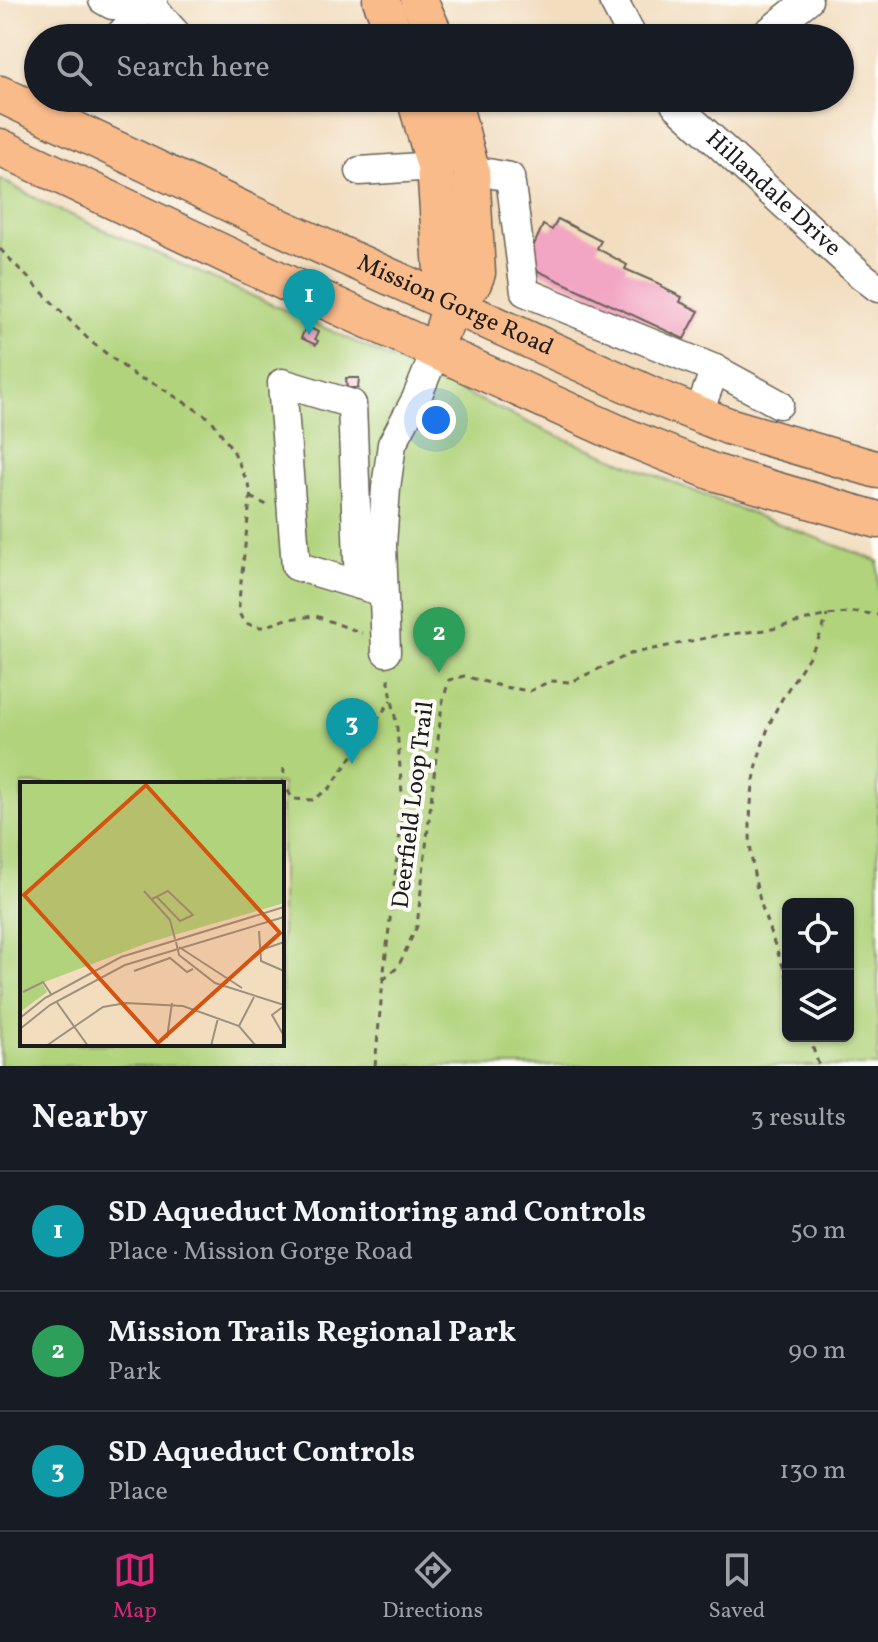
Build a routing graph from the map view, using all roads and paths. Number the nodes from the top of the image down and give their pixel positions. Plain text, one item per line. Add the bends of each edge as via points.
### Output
1 (103, 0) edge
2 (381, 0) edge
3 (419, 0) edge
4 (613, 0) edge
5 (808, 0) edge
6 (151, 2) edge
7 (130, 24) edge
8 (169, 24) edge
9 (390, 24) edge
10 (430, 24) edge
11 (626, 24) edge
12 (778, 24) edge
13 (0, 94) edge
14 (24, 105) edge
15 (38, 112) edge
16 (419, 112) edge
17 (456, 112) edge
18 (690, 112) edge
19 (0, 147) edge
20 (435, 166) junction
21 (471, 170) junction
22 (360, 171) dead end
23 (0, 249) edge
24 (872, 274) edge
25 (451, 306) junction
26 (436, 351) junction
27 (715, 369) junction
28 (779, 404) dead end
29 (698, 415) junction
30 (878, 470) edge
31 (878, 520) edge
32 (371, 588) junction
33 (827, 615) junction
34 (878, 615) edge
35 (386, 652) junction
36 (391, 700) junction
37 (284, 768) dead end
38 (283, 782) edge
39 (284, 785) edge
40 (785, 970) edge
41 (383, 980) junction
42 (811, 1042) edge
43 (375, 1066) edge
44 (819, 1066) edge

1 - 6 street via 112,5
2 - 9 main road
3 - 10 main road
4 - 11 street
5 - 12 street
6 - 7 street
6 - 8 street
13 - 14 main road, Mission Gorge Road
15 - 25 main road, Mission Gorge Road
16 - 20 main road
17 - 21 main road
18 - 24 street, Hillandale Drive
19 - 26 main road, Mission Gorge Road
20 - 22 street
20 - 25 main road via 442,271
21 - 25 main road via 477,273
21 - 27 street via 510,177 525,292
23 - 35 path via 90,341 137,377 211,419 234,452 251,491 239,600 244,622 264,627 316,616 371,638
25 - 26 main road
25 - 29 main road, Mission Gorge Road
26 - 31 main road, Mission Gorge Road via 713,472
26 - 32 street via 392,444
27 - 28 street
27 - 29 street
29 - 30 main road, Mission Gorge Road
32 - 32 street via 352,404 282,383 296,566
32 - 35 street
33 - 34 path, Deerfield Loop Trail
33 - 40 path via 813,651 768,728 757,762 750,822 753,869
33 - 41 path, Deerfield Loop Trail via 630,654 571,682 550,681 530,691 464,676 449,680 417,926 398,967
35 - 36 path
36 - 39 path via 330,788 313,800 293,799
36 - 41 path via 403,807
37 - 38 path
41 - 43 path
42 - 44 path

